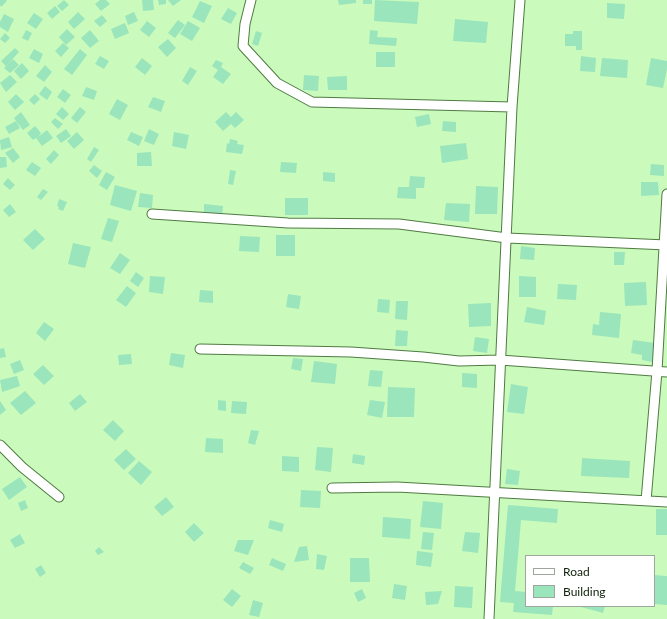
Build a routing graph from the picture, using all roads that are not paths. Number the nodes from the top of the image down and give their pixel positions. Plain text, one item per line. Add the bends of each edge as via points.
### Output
1 (251, 0) edge
2 (520, 0) edge
3 (512, 107) junction
4 (667, 194) edge
5 (152, 214) dead end
6 (506, 238) junction
7 (666, 245) edge
8 (200, 348) dead end
9 (500, 360) junction
10 (657, 371) junction
11 (667, 372) edge
12 (0, 446) edge
13 (332, 488) dead end
14 (494, 493) junction
15 (59, 497) dead end
16 (646, 502) junction
17 (667, 502) edge
18 (489, 619) edge

1 - 3 street via 243,46 277,83 312,102
2 - 3 street
3 - 6 street
4 - 7 street
5 - 6 street via 288,223 399,224
6 - 7 street
6 - 9 street
7 - 10 street
8 - 9 street via 351,352 459,361
9 - 10 street
9 - 14 street
10 - 11 street
10 - 16 street
12 - 15 street
13 - 14 street via 397,487
14 - 16 street
14 - 18 street
16 - 17 street

